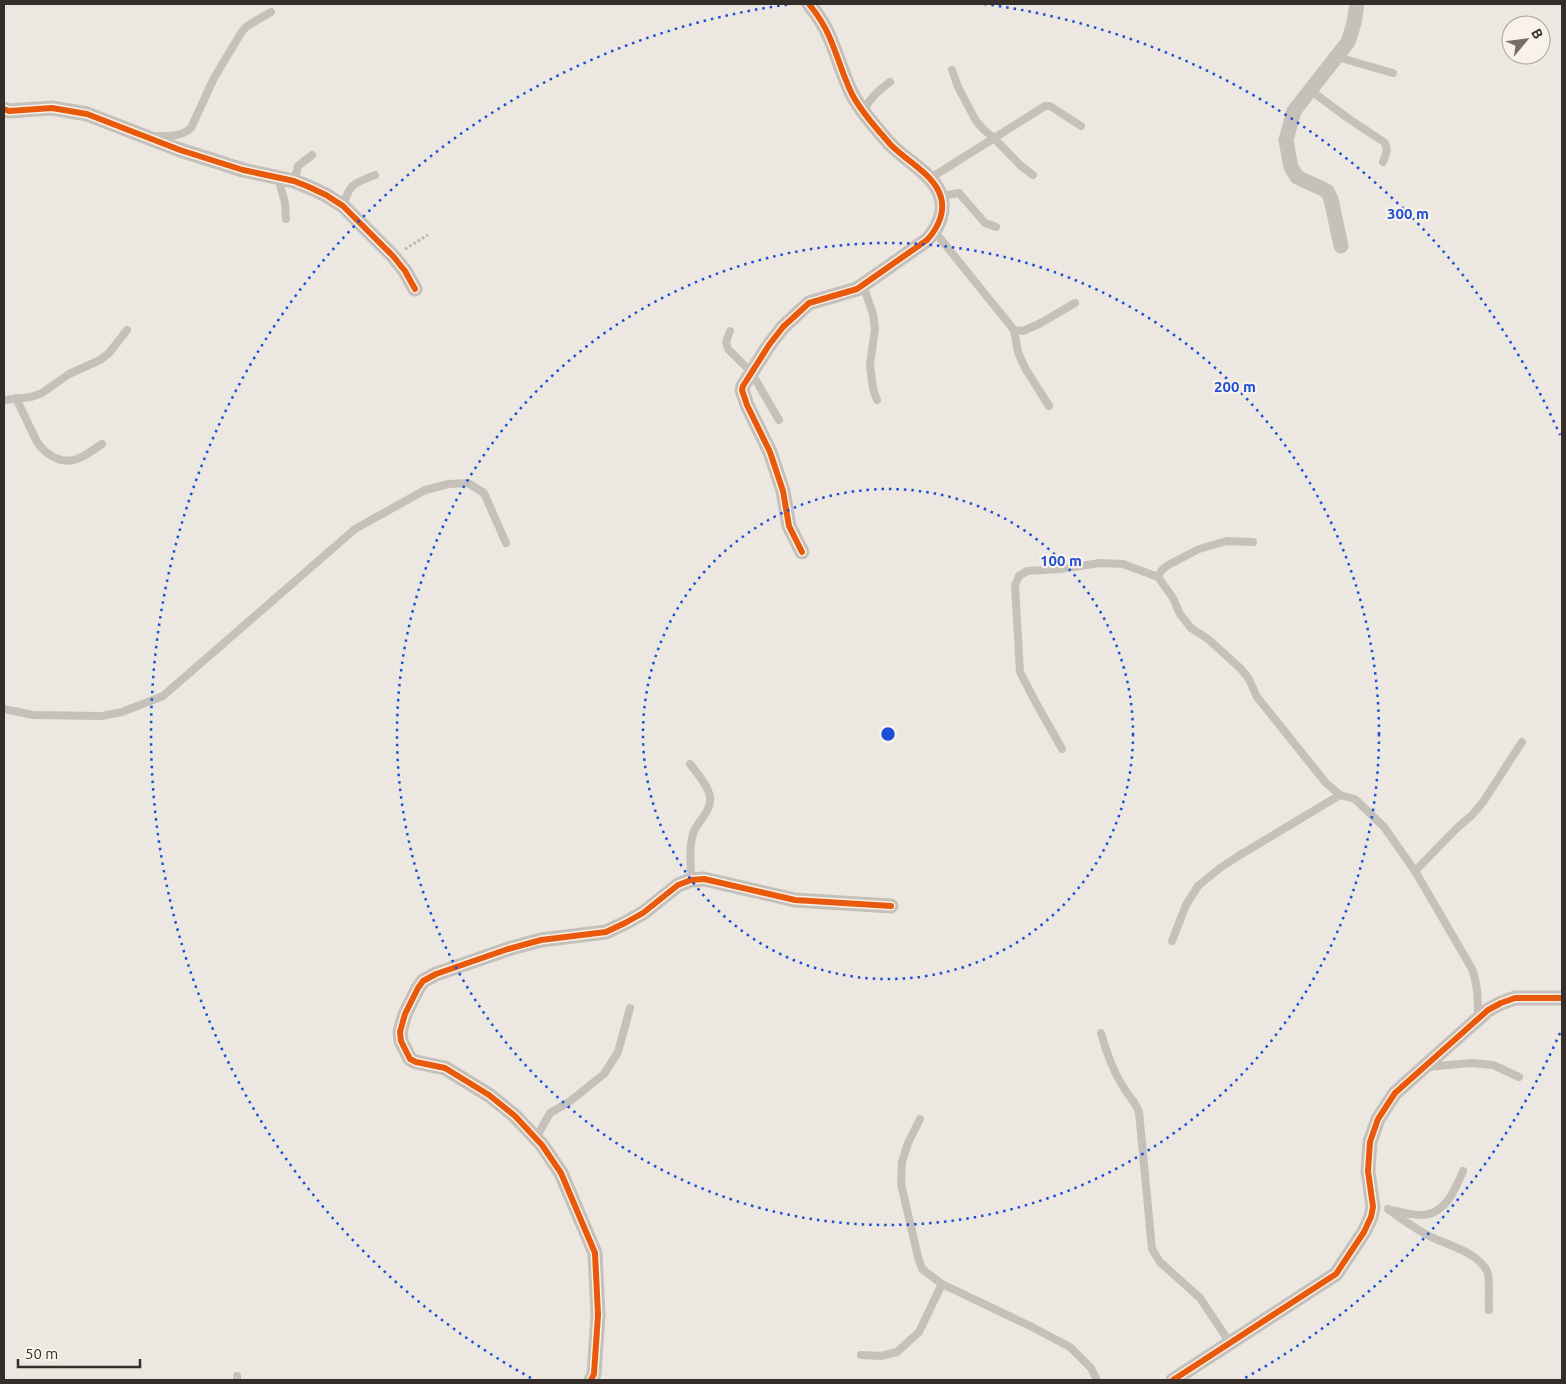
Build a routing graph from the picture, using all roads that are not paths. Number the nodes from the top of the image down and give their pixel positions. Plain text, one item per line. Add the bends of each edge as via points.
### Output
1 (809, 4) edge
2 (1357, 4) edge
3 (271, 12) dead end
4 (1336, 57) junction
5 (952, 70) dead end
6 (1393, 73) dead end
7 (890, 82) dead end
8 (1310, 90) junction
9 (4, 109) edge
10 (863, 111) junction
11 (1081, 126) dead end
12 (146, 136) junction
13 (994, 138) junction
14 (312, 155) dead end
15 (1383, 162) dead end
16 (375, 175) dead end
17 (1033, 175) dead end
18 (278, 177) junction
19 (929, 179) junction
20 (294, 181) junction
21 (941, 196) junction
22 (343, 206) junction
23 (286, 218) dead end
24 (996, 227) dead end
25 (935, 232) junction
26 (1341, 246) dead end
27 (863, 285) junction
28 (415, 289) dead end
29 (1075, 303) dead end
30 (127, 330) dead end
31 (1014, 330) junction
32 (730, 331) dead end
33 (751, 372) junction
34 (16, 398) junction
35 (4, 400) edge
36 (877, 400) dead end
37 (1049, 406) dead end
38 (778, 420) dead end
39 (102, 444) dead end
40 (1253, 542) dead end
41 (506, 543) dead end
42 (802, 552) dead end
43 (1158, 578) junction
44 (4, 709) edge
45 (1522, 742) dead end
46 (1062, 749) dead end
47 (690, 764) dead end
48 (1340, 795) junction
49 (1415, 871) junction
50 (692, 880) junction
51 (891, 906) dead end
52 (1172, 941) dead end
53 (1562, 998) edge
54 (630, 1008) dead end
55 (1478, 1020) junction
56 (1101, 1033) dead end
57 (1425, 1067) junction
58 (1519, 1077) dead end
59 (920, 1119) dead end
60 (536, 1138) junction
61 (1463, 1172) dead end
62 (1380, 1208) junction
63 (942, 1284) junction
64 (1488, 1310) dead end
65 (1230, 1343) junction
66 (860, 1355) dead end
67 (591, 1380) edge
68 (1097, 1380) edge
69 (1173, 1380) edge

1 - 10 street via 829,36 852,94
2 - 4 street via 1348,42
3 - 12 lane via 240,33 191,128 176,136
4 - 6 lane
4 - 8 street
5 - 13 lane via 976,121
7 - 10 lane via 875,93
8 - 15 lane via 1384,142 1387,153
8 - 26 street via 1294,111 1286,140 1288,153 1297,177 1327,191 1331,198
9 - 12 street via 67,110
10 - 19 street via 892,146
11 - 13 lane via 1045,106
12 - 18 street via 243,170
13 - 17 lane
13 - 19 lane
14 - 20 lane via 298,166
16 - 22 lane via 351,187
18 - 20 street
18 - 23 lane
19 - 21 street
20 - 22 street
21 - 24 lane via 959,194 985,223
21 - 25 street via 942,212
22 - 28 street via 393,256
25 - 27 street
25 - 31 lane
27 - 33 street via 809,303 783,327
27 - 36 lane via 874,314 870,365
29 - 31 lane via 1039,324 1023,331
30 - 34 lane via 100,360 69,374 42,393
31 - 37 lane via 1025,368
32 - 33 lane via 726,342 728,349
33 - 38 lane
33 - 42 street via 742,390 770,452 784,491 789,526
34 - 35 lane
34 - 39 lane via 39,446 49,455 58,459 77,459
40 - 43 lane via 1227,541 1199,549 1168,565
41 - 44 lane via 484,493 468,483 425,490 355,529 163,696 102,716 34,715
43 - 46 lane via 1123,564 1100,563 1028,571 1019,576 1015,585 1020,672
43 - 48 lane via 1191,628 1208,638 1241,669 1258,697 1326,783
45 - 49 lane via 1483,802
47 - 50 lane via 710,797 708,809 692,841
48 - 49 lane via 1355,799 1366,809
48 - 52 lane via 1240,855 1198,886
49 - 55 lane via 1472,969 1478,994
50 - 51 street via 704,879 795,900
50 - 60 street via 678,885 625,924 606,932 541,940 508,949 436,974 418,988 400,1032 410,1058 445,1068 489,1095 516,1116
53 - 55 street via 1515,998 1488,1010
54 - 60 lane via 618,1052 604,1074 550,1113
55 - 57 street
56 - 65 lane via 1114,1070 1140,1112 1152,1249 1160,1262 1200,1298
57 - 58 lane via 1471,1063 1493,1065
57 - 62 street via 1395,1093 1378,1119 1370,1142 1368,1170
59 - 63 lane via 902,1162 901,1184 922,1269
60 - 67 street via 561,1173 595,1253 598,1315
61 - 62 lane via 1444,1206 1433,1213 1421,1215
62 - 64 lane via 1480,1262 1488,1274
62 - 65 street via 1336,1274
63 - 66 lane via 919,1332 898,1352 881,1356
63 - 68 lane via 1070,1347 1091,1368
65 - 69 street

